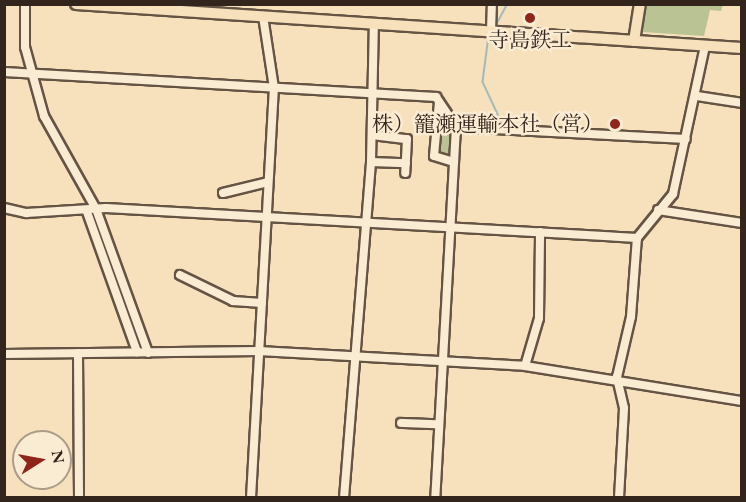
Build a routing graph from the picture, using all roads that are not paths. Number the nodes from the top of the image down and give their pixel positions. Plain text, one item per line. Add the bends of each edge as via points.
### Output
1 (25, 4) edge
2 (76, 4) edge
3 (492, 4) edge
4 (640, 4) edge
5 (146, 7) edge
6 (263, 16) junction
7 (374, 23) junction
8 (491, 30) junction
9 (634, 41) junction
10 (705, 46) junction
11 (741, 48) edge
12 (4, 72) edge
13 (32, 75) junction
14 (274, 88) junction
15 (373, 94) junction
16 (697, 96) junction
17 (439, 102) junction
18 (741, 103) edge
19 (456, 127) junction
20 (372, 135) junction
21 (686, 139) junction
22 (371, 162) junction
23 (454, 162) junction
24 (406, 163) junction
25 (405, 174) dead end
26 (268, 182) junction
27 (222, 193) dead end
28 (4, 208) edge
29 (96, 209) junction
30 (658, 210) junction
31 (87, 212) junction
32 (266, 216) junction
33 (365, 223) junction
34 (741, 223) edge
35 (450, 227) junction
36 (540, 232) junction
37 (637, 238) junction
38 (180, 275) dead end
39 (262, 303) junction
40 (259, 351) junction
41 (137, 352) junction
42 (78, 353) junction
43 (148, 353) junction
44 (4, 354) edge
45 (354, 356) junction
46 (442, 362) junction
47 (525, 366) junction
48 (617, 377) junction
49 (741, 401) edge
50 (401, 423) dead end
51 (439, 424) junction
52 (79, 498) edge
53 (251, 498) edge
54 (344, 498) edge
55 (435, 498) edge
56 (619, 498) edge

1 - 13 street via 23,32
2 - 5 main road
3 - 8 street
4 - 9 main road
5 - 6 main road
6 - 7 main road
6 - 14 street
7 - 8 main road
7 - 15 street
8 - 9 main road
9 - 10 main road
10 - 11 main road
10 - 16 street
12 - 13 street
13 - 14 street
13 - 29 street via 51,135
14 - 15 street
14 - 26 street
15 - 17 street
15 - 20 street
16 - 18 street
16 - 21 street
17 - 19 street
17 - 23 street via 434,156
19 - 21 street
19 - 23 street
20 - 22 street
20 - 24 street via 406,138
21 - 30 street via 673,194
22 - 24 street
22 - 33 street
23 - 35 street
24 - 25 street
26 - 27 street
26 - 32 street
28 - 31 street via 26,213
29 - 31 street
29 - 32 street
29 - 43 street
30 - 34 street
30 - 37 street
31 - 41 street
32 - 33 street
32 - 39 street
33 - 35 street
33 - 45 street
35 - 36 street
35 - 46 street
36 - 37 street
36 - 47 street via 539,318
37 - 48 street via 631,317
38 - 39 street via 232,301
39 - 40 street
40 - 43 street
40 - 45 street
40 - 53 street
41 - 42 street
41 - 43 street
42 - 44 street
42 - 52 street
45 - 46 street
45 - 54 street
46 - 47 street
46 - 51 street
47 - 48 street
48 - 49 street
48 - 56 street via 624,408
50 - 51 street
51 - 55 street

